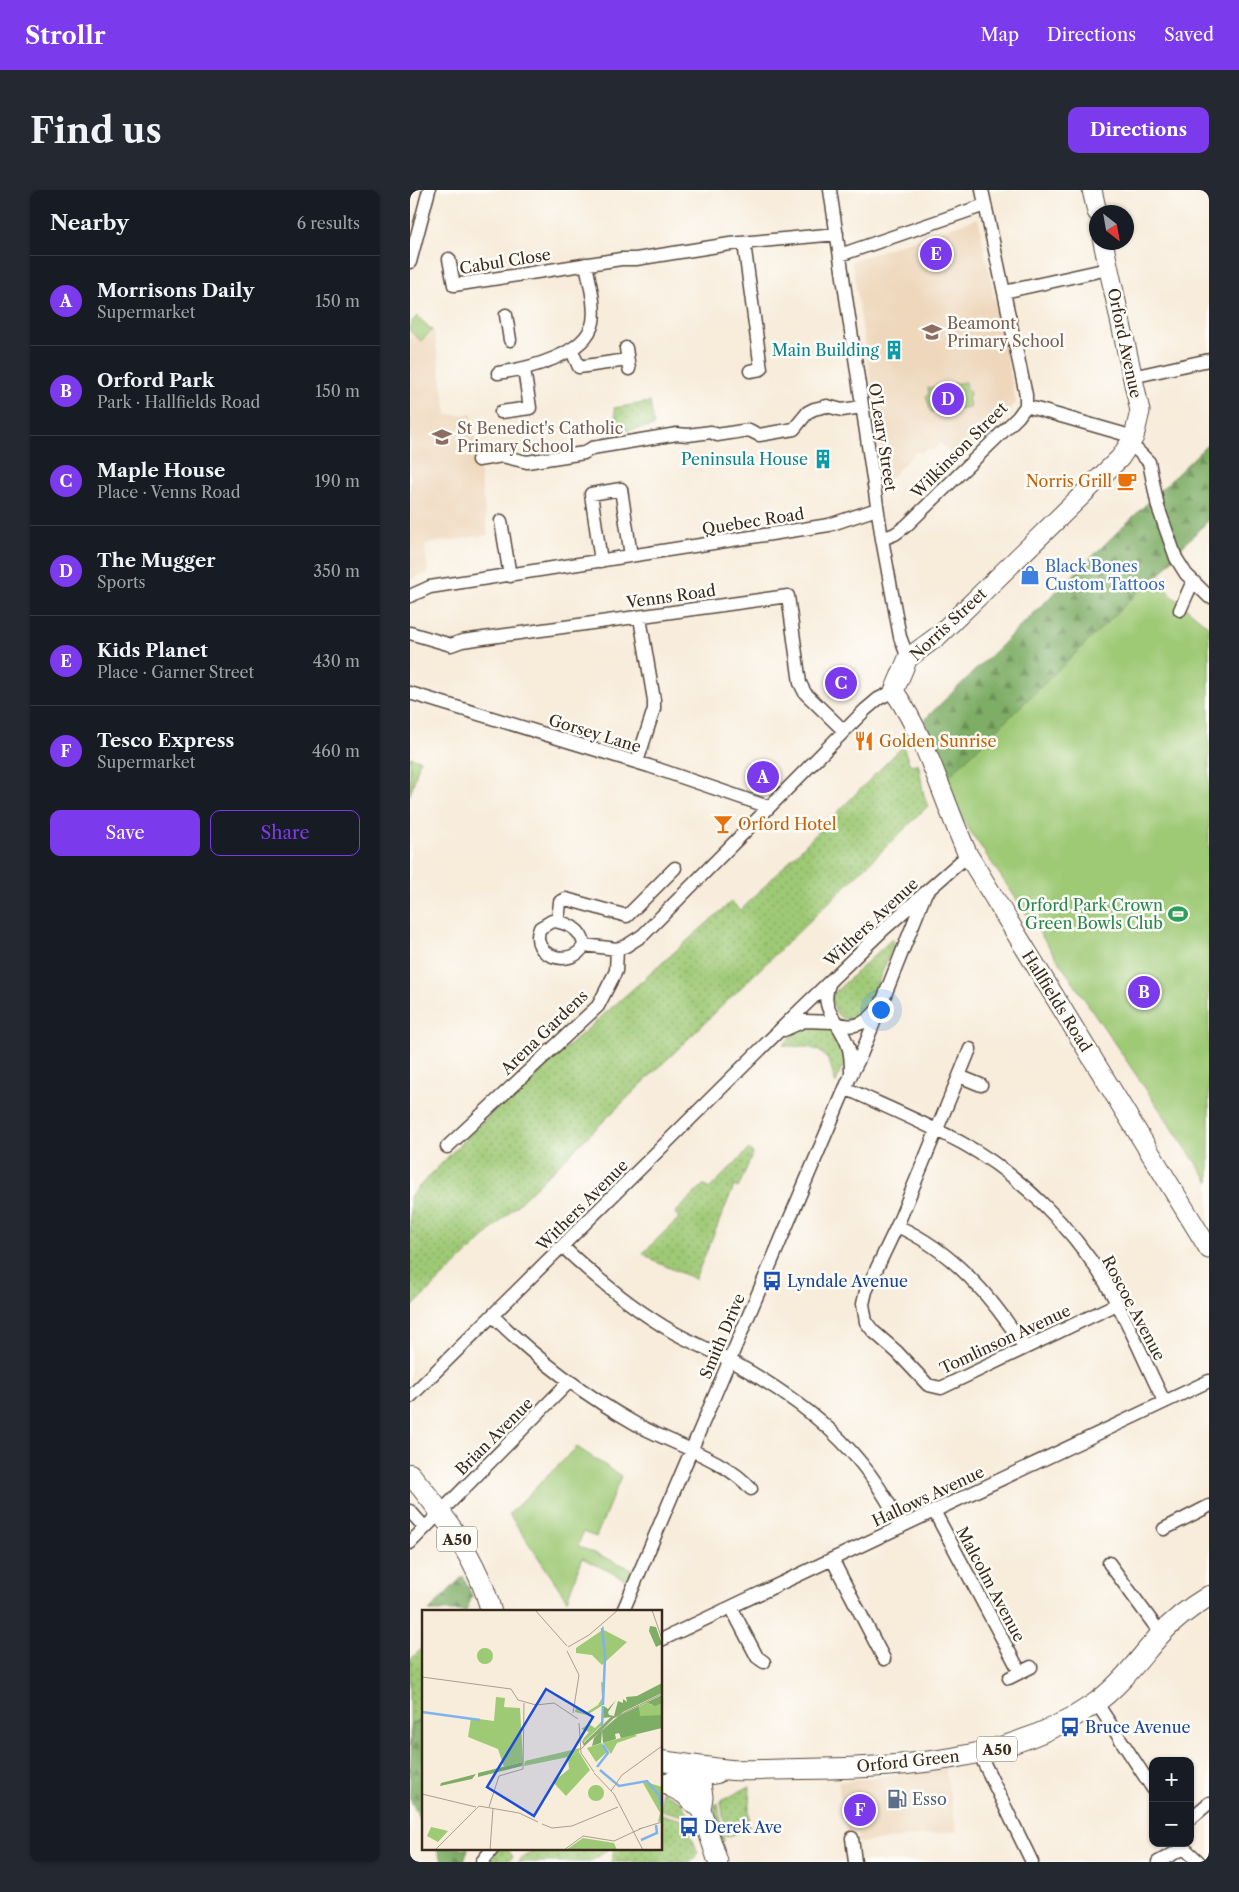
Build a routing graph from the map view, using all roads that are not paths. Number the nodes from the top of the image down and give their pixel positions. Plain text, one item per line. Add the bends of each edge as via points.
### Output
1 (429, 190) edge
2 (830, 190) edge
3 (982, 190) edge
4 (1092, 190) edge
5 (985, 205) junction
6 (1095, 205) edge
7 (837, 234) junction
8 (744, 243) junction
9 (1104, 250) edge
10 (840, 255) junction
11 (425, 257) dead end
12 (411, 258) edge
13 (449, 260) dead end
14 (586, 264) junction
15 (1108, 269) junction
16 (1004, 292) junction
17 (506, 315) dead end
18 (510, 340) dead end
19 (571, 349) junction
20 (627, 359) dead end
21 (1209, 360) edge
22 (524, 369) junction
23 (750, 371) dead end
24 (498, 373) dead end
25 (1132, 377) junction
26 (1026, 406) junction
27 (862, 407) junction
28 (501, 412) dead end
29 (1132, 440) junction
30 (478, 460) dead end
31 (877, 509) junction
32 (501, 521) dead end
33 (882, 539) junction
34 (631, 556) junction
35 (601, 561) junction
36 (510, 576) junction
37 (1193, 582) junction
38 (410, 596) edge
39 (1209, 597) edge
40 (1180, 610) dead end
41 (640, 618) junction
42 (410, 633) edge
43 (908, 658) junction
44 (894, 691) junction
45 (410, 693) edge
46 (844, 731) junction
47 (637, 762) junction
48 (769, 807) junction
49 (968, 854) junction
50 (675, 868) dead end
51 (926, 892) junction
52 (558, 921) junction
53 (884, 929) junction
54 (584, 945) junction
55 (904, 947) junction
56 (617, 949) junction
57 (831, 980) junction
58 (878, 1009) junction
59 (835, 1022) junction
60 (776, 1036) junction
61 (970, 1049) dead end
62 (850, 1075) junction
63 (959, 1076) junction
64 (981, 1085) dead end
65 (845, 1088) junction
66 (935, 1130) junction
67 (447, 1147) dead end
68 (897, 1226) junction
69 (563, 1247) junction
70 (1209, 1249) edge
71 (1117, 1304) junction
72 (493, 1316) junction
73 (1025, 1348) junction
74 (729, 1360) junction
75 (1209, 1381) edge
76 (569, 1382) junction
77 (410, 1397) edge
78 (1164, 1401) junction
79 (691, 1451) junction
80 (410, 1474) edge
81 (752, 1489) dead end
82 (1209, 1506) edge
83 (410, 1511) edge
84 (934, 1511) junction
85 (440, 1512) junction
86 (901, 1527) junction
87 (425, 1528) junction
88 (1164, 1528) dead end
89 (410, 1543) edge
90 (832, 1559) junction
91 (1109, 1563) dead end
92 (1209, 1596) edge
93 (731, 1607) junction
94 (491, 1610) edge
95 (623, 1610) edge
96 (1160, 1634) junction
97 (662, 1640) edge
98 (884, 1659) dead end
99 (764, 1662) dead end
100 (1020, 1672) dead end
101 (1096, 1702) junction
102 (979, 1753) junction
103 (662, 1762) edge
104 (733, 1770) junction
105 (693, 1771) junction
106 (1149, 1783) edge
107 (663, 1784) edge
108 (1209, 1803) edge
109 (702, 1808) junction
110 (1194, 1816) edge
111 (852, 1838) dead end
112 (1181, 1847) edge
113 (1184, 1847) edge
114 (491, 1850) edge
115 (481, 1862) edge
116 (718, 1862) edge
117 (855, 1862) edge
118 (1032, 1862) edge
119 (1158, 1862) edge
120 (1199, 1862) edge

1 - 12 street
2 - 7 street, O'Leary Street
3 - 5 street, Wilkinson Street
4 - 6 street
5 - 10 street
5 - 16 street, Wilkinson Street
7 - 8 street, Cabul Close
7 - 10 street, O'Leary Street
8 - 14 street, Cabul Close
8 - 23 street via 761,370
9 - 15 street, Orford Avenue
10 - 27 street, O'Leary Street
11 - 12 street
13 - 14 street, Cabul Close via 454,285
14 - 19 street via 593,321 586,337
15 - 16 street
15 - 25 street, Orford Avenue
16 - 26 street, Wilkinson Street
17 - 18 street
19 - 20 street via 579,367
19 - 22 street
21 - 25 street
22 - 24 street
22 - 28 street via 530,408
25 - 29 street, Orford Avenue via 1140,411
26 - 29 street
26 - 33 street, Wilkinson Street via 906,526
27 - 30 street via 814,409 794,429 758,435 750,430 717,435 711,432 688,436 677,434 527,462 502,456
27 - 31 street, O'Leary Street
29 - 37 street via 1149,462 1158,507 1176,558
29 - 43 street, Norris Street via 1120,458 938,636
31 - 33 street, O'Leary Street
31 - 34 street, Quebec Road via 829,526
32 - 36 street
33 - 43 street, O'Leary Street via 900,637
34 - 35 street, Quebec Road
34 - 35 street via 621,489 591,494
35 - 36 street, Quebec Road
36 - 38 street, Quebec Road via 430,588
37 - 39 street
37 - 40 street
41 - 42 street, Venns Road via 451,645
41 - 46 street, Venns Road via 788,596 800,683 805,693
41 - 47 street via 654,709
43 - 44 street, Norris Street
44 - 46 street via 878,699
44 - 49 street, Hallfields Road via 920,735
45 - 47 street, Gorsey Lane
46 - 48 street
47 - 48 street, Gorsey Lane
48 - 56 street via 643,935
49 - 51 street, Withers Avenue
49 - 70 street, Hallfields Road
50 - 52 street via 627,916 566,899 560,902
51 - 53 street, Withers Avenue
51 - 55 street, Smith Drive
52 - 54 street via 577,930
52 - 54 street via 545,923 540,928 537,940 544,951 571,957
53 - 55 street via 892,927 899,931
53 - 57 street, Withers Avenue
54 - 56 street
55 - 58 street, Smith Drive
56 - 67 street, Arena Gardens via 616,971 598,1006
57 - 59 street, Smith Drive via 826,1000
57 - 60 street, Withers Avenue
58 - 59 street, Withers Avenue via 858,1025 846,1026
58 - 62 street, Smith Drive via 862,1054
59 - 60 street, Withers Avenue via 804,1022
59 - 62 street, Smith Drive via 848,1046
60 - 69 street, Withers Avenue
61 - 63 street, Tomlinson Avenue
62 - 65 street, Smith Drive
63 - 64 street
63 - 66 street, Tomlinson Avenue
65 - 66 street, Roscoe Avenue
65 - 74 street, Smith Drive
66 - 68 street, Tomlinson Avenue
66 - 71 street, Roscoe Avenue via 998,1167 1042,1204 1090,1260
68 - 73 street via 919,1236 954,1260 984,1293
68 - 73 street, Tomlinson Avenue via 866,1291 864,1316 873,1331 923,1381 941,1388
69 - 72 street, Withers Avenue
69 - 74 street via 598,1280 629,1303 674,1332
71 - 73 street, Tomlinson Avenue
71 - 78 street, Roscoe Avenue
72 - 76 street
72 - 77 street, Withers Avenue
74 - 79 street, Smith Drive
74 - 86 street via 772,1384 830,1428 876,1483
75 - 78 street, Hallows Avenue
76 - 79 street via 636,1424
76 - 85 street, Brian Avenue
78 - 84 street, Hallows Avenue
79 - 81 street via 735,1474
79 - 95 street, Smith Drive
80 - 85 main road, A50
82 - 88 street
83 - 87 street
84 - 86 street, Hallows Avenue
84 - 100 street, Malcolm Avenue
85 - 87 street, Brian Avenue
85 - 94 main road, A50 via 477,1573
86 - 90 street, Hallows Avenue
87 - 89 street, Brian Avenue
90 - 93 street, Hallows Avenue
90 - 98 street
91 - 96 street
92 - 96 main road, Orford Green / A50 via 1186,1610
93 - 97 street, Hallows Avenue
93 - 99 street via 757,1657
96 - 101 main road, Orford Green / A50 via 1115,1686
101 - 102 main road, Orford Green / A50 via 1041,1733
101 - 106 street
102 - 104 main road, Orford Green / A50 via 831,1769
102 - 118 street
103 - 105 main road, Orford Green / A50
104 - 105 main road, Orford Green / A50
104 - 109 street via 722,1778
105 - 107 main road, Orford Green / A50
105 - 109 street
107 - 109 street
108 - 110 street
109 - 116 street
111 - 117 street
112 - 119 street
113 - 120 street
114 - 115 street

